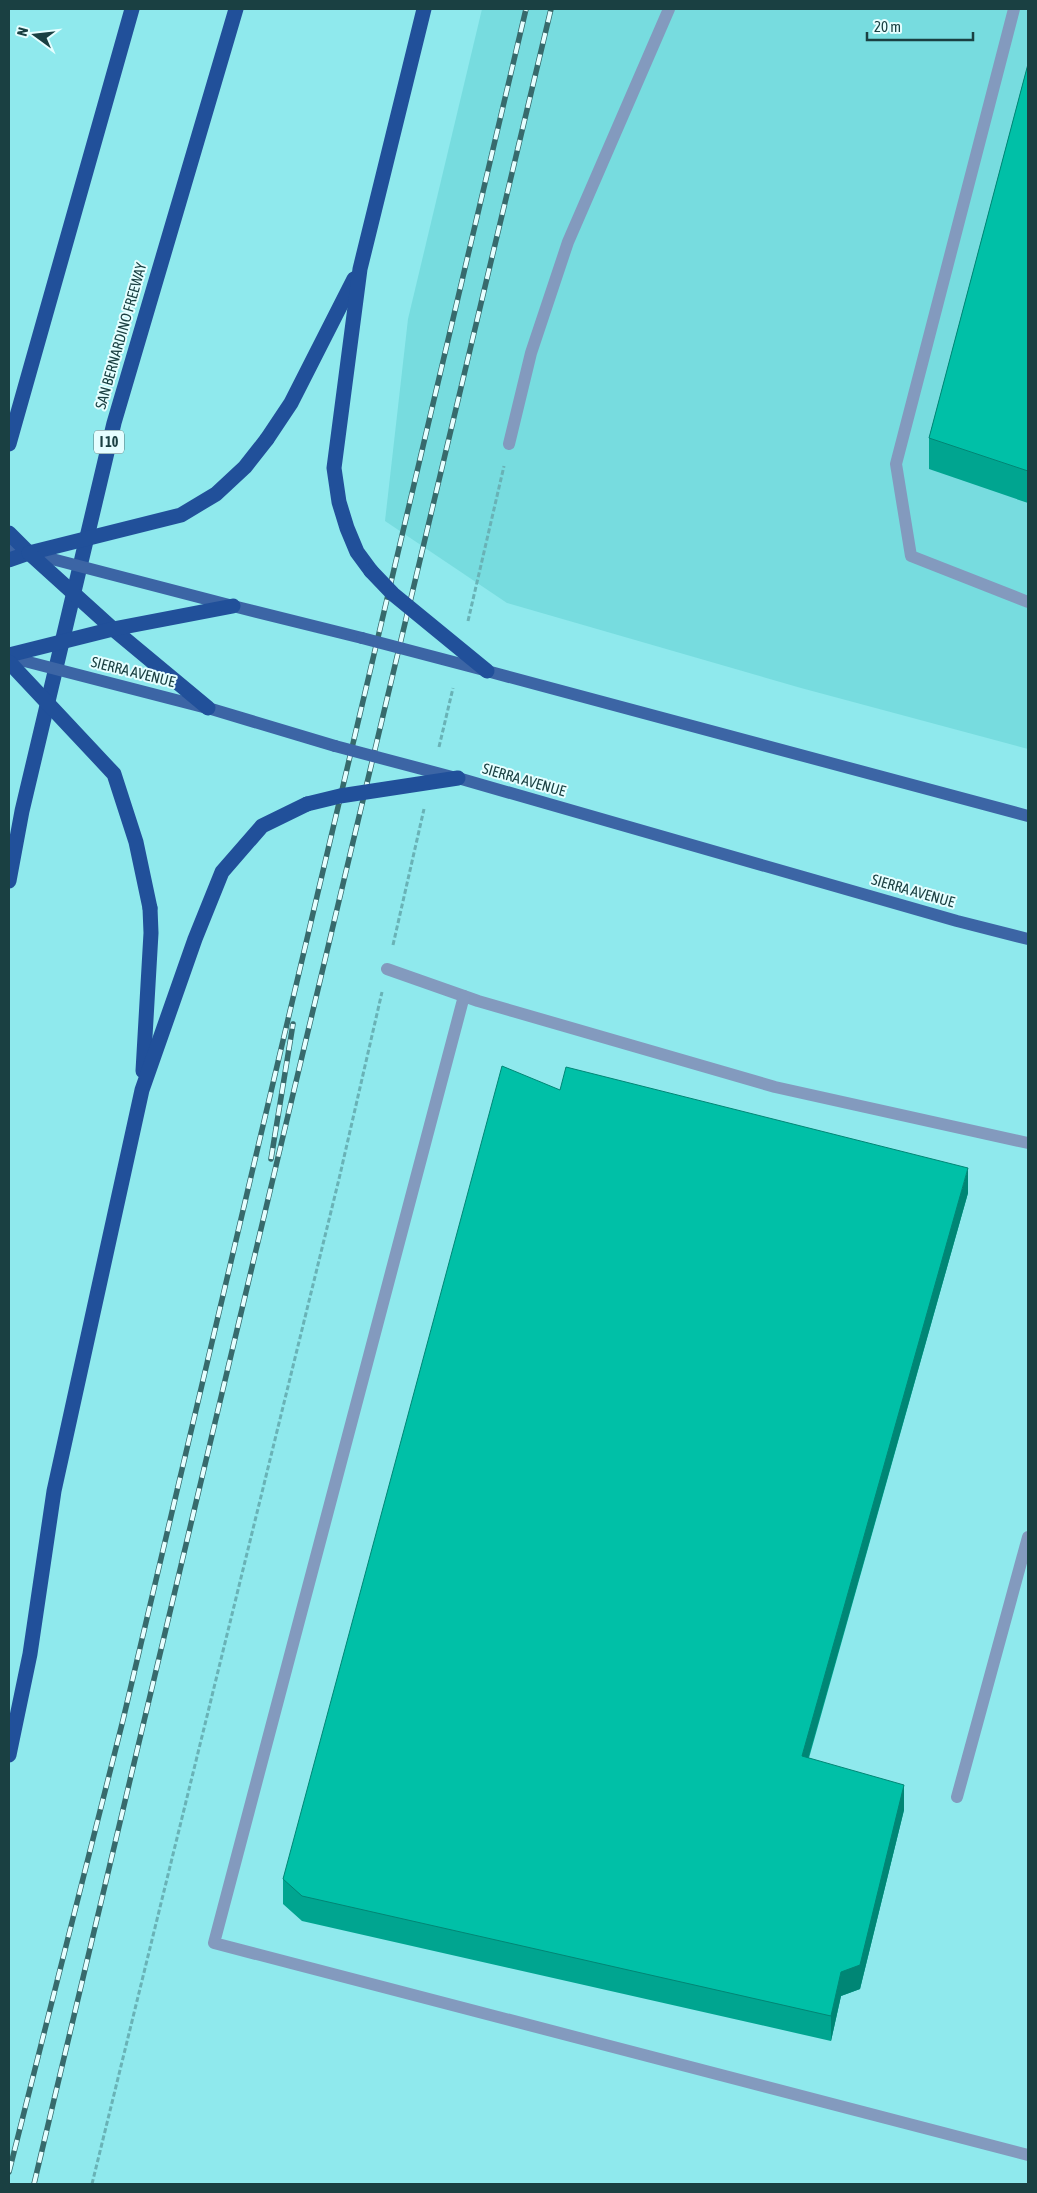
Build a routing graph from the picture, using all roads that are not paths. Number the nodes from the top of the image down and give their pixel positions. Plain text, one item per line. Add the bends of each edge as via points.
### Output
1 (132, 9) edge
2 (236, 9) edge
3 (424, 9) edge
4 (669, 9) edge
5 (1014, 9) edge
6 (360, 268) junction
7 (9, 444) edge
8 (509, 444) road end
9 (9, 533) edge
10 (9, 548) edge
11 (29, 553) junction
12 (9, 560) edge
13 (1028, 602) edge
14 (233, 606) junction
15 (113, 629) junction
16 (9, 656) edge
17 (9, 662) edge
18 (487, 671) junction
19 (208, 708) junction
20 (458, 778) junction
21 (1028, 816) edge
22 (9, 881) edge
23 (1028, 939) edge
24 (387, 969) road end
25 (464, 996) junction
26 (142, 1090) junction
27 (1028, 1142) edge
28 (1028, 1537) edge
29 (9, 1755) edge
30 (957, 1796) dead end
31 (1028, 2155) edge

1 - 7 highway
2 - 22 highway, SAN BERNARDINO FREEWAY / I 10 via 114,423 22,811
3 - 6 highway
4 - 8 lane via 568,242 531,353
5 - 13 lane via 896,464 911,556
6 - 11 highway, bridge via 290,403 245,467 216,494 181,515
6 - 18 highway, bridge via 334,468 338,502 357,552 371,571 393,594
9 - 11 highway
10 - 11 main road
11 - 12 highway
11 - 14 main road, bridge
11 - 15 highway, bridge
14 - 15 highway, bridge
14 - 18 main road, bridge
15 - 16 highway, bridge
15 - 19 highway, bridge
16 - 19 main road, SIERRA AVENUE, bridge
17 - 26 highway, bridge via 114,774 136,842 150,908
18 - 21 main road
19 - 20 main road, SIERRA AVENUE, bridge
20 - 23 main road, SIERRA AVENUE
20 - 26 highway, bridge via 307,804 262,826 222,872
24 - 25 lane
25 - 27 lane via 775,1087
25 - 31 lane via 214,1943
26 - 29 highway via 54,1492 30,1654
28 - 30 lane

